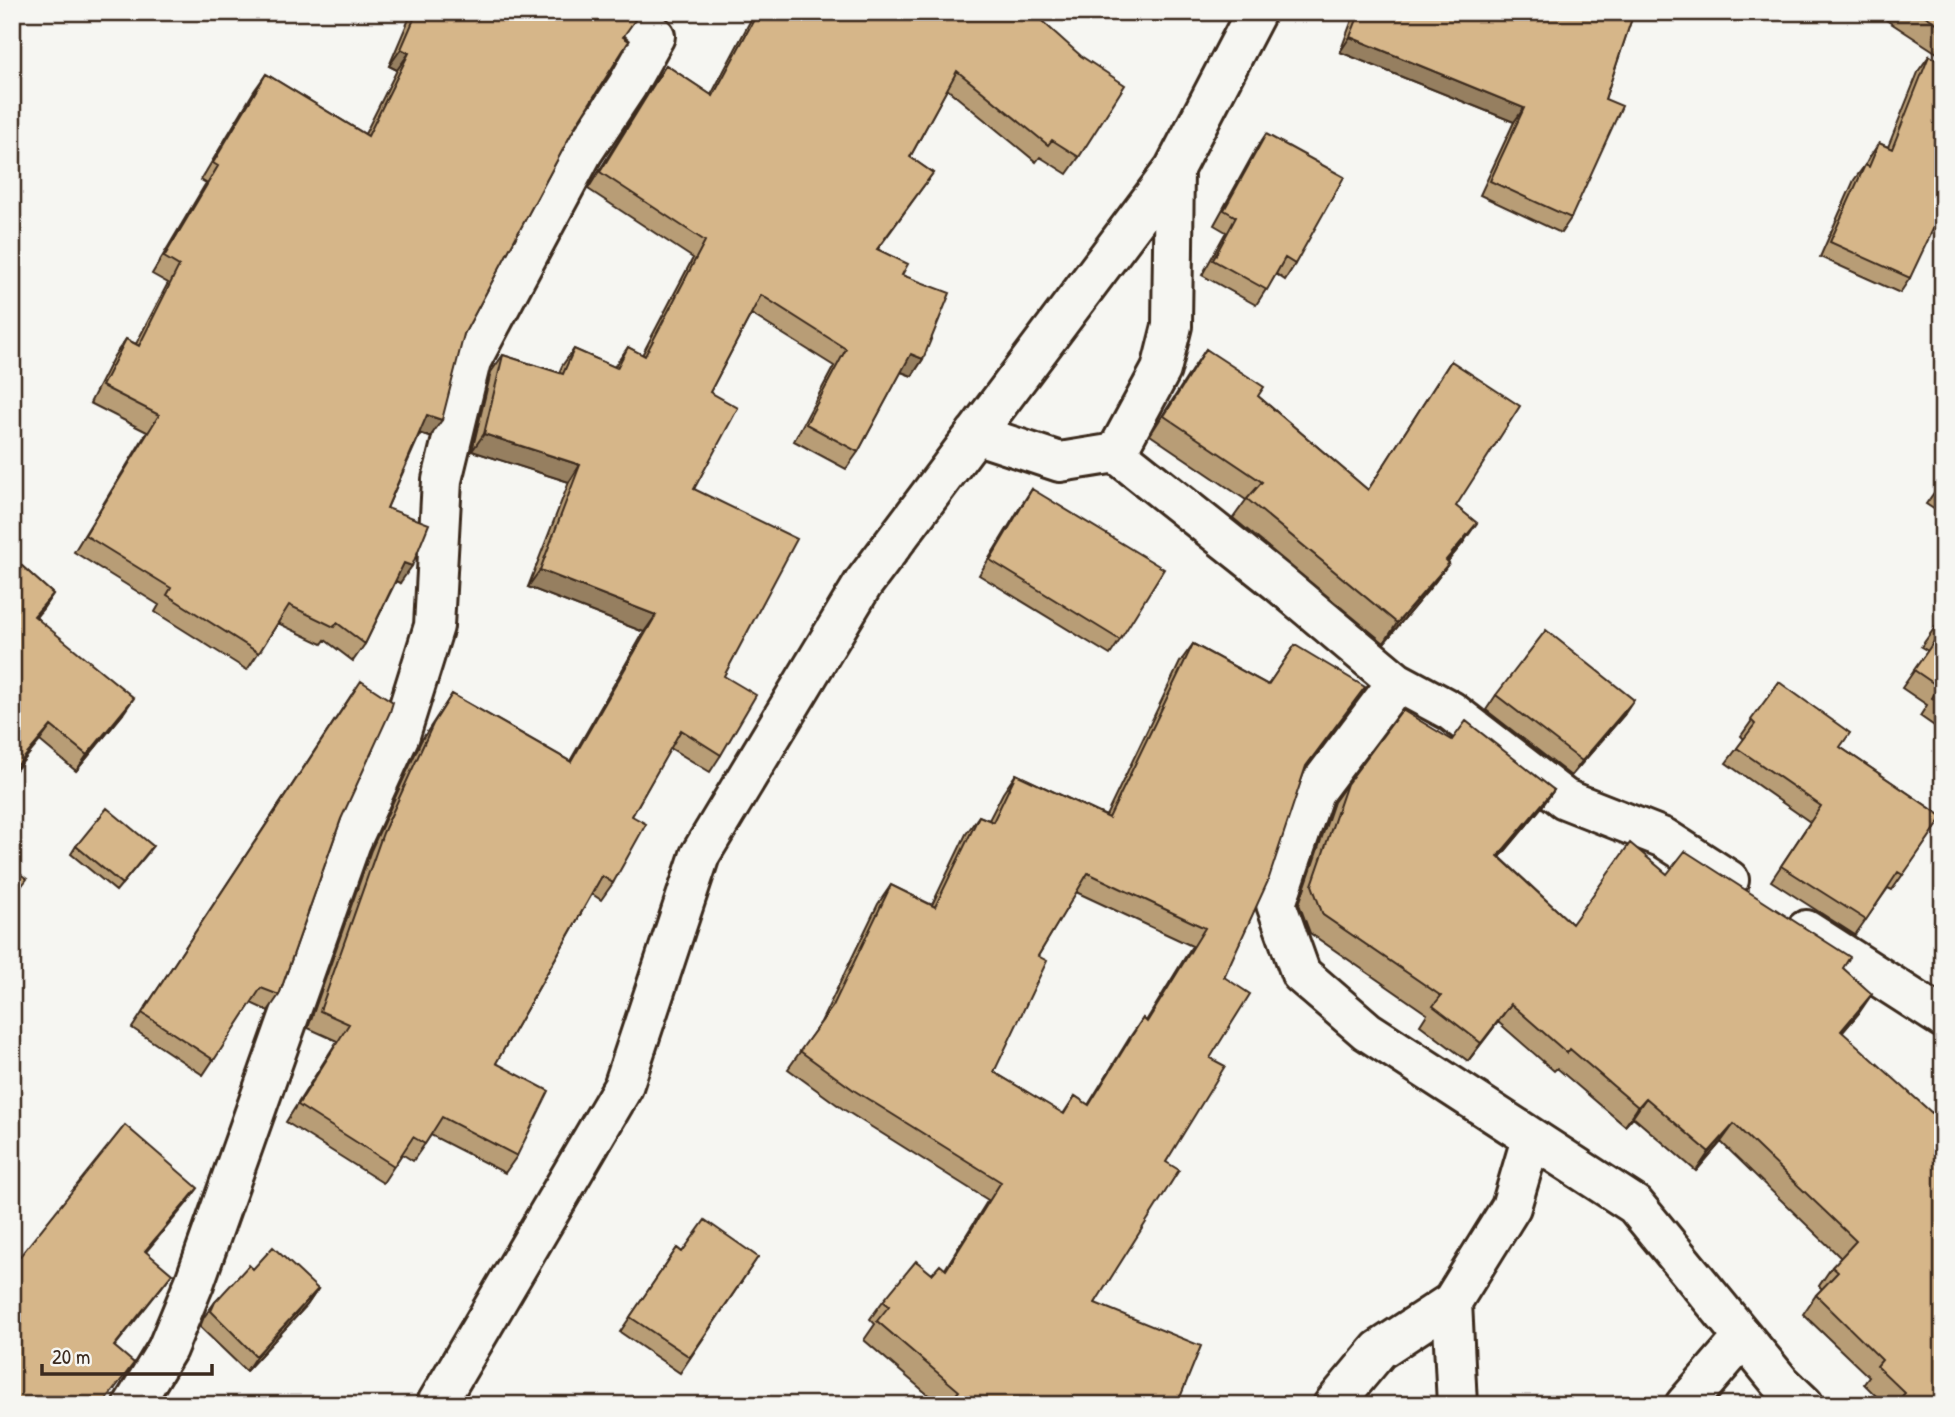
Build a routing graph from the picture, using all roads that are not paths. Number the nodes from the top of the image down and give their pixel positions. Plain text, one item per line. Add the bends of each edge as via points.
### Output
1 (628, 12) edge
2 (1256, 12) edge
3 (1174, 169) junction
4 (975, 434) junction
5 (1116, 453) junction
6 (1397, 682) junction
7 (1943, 1018) edge
8 (1531, 1139) junction
9 (1452, 1302) junction
10 (1743, 1338) junction
11 (133, 1405) edge
12 (436, 1405) edge
13 (1333, 1405) edge
14 (1457, 1405) edge
15 (1685, 1405) edge
16 (1804, 1405) edge

1 - 11 street via 655,36 583,152 471,361 442,480 433,626 400,735 351,842 195,1281 167,1349
2 - 3 street
3 - 4 street
3 - 5 street via 1172,326 1161,370
4 - 5 street via 1060,462
4 - 12 street via 863,584 700,855 623,1087
5 - 6 street
6 - 7 street via 1451,711 1565,799 1664,838
6 - 8 street via 1314,792 1276,904 1301,974 1367,1031
8 - 9 street via 1511,1207
8 - 10 street via 1635,1205
9 - 13 street via 1379,1350
9 - 14 street
10 - 15 street
10 - 16 street

